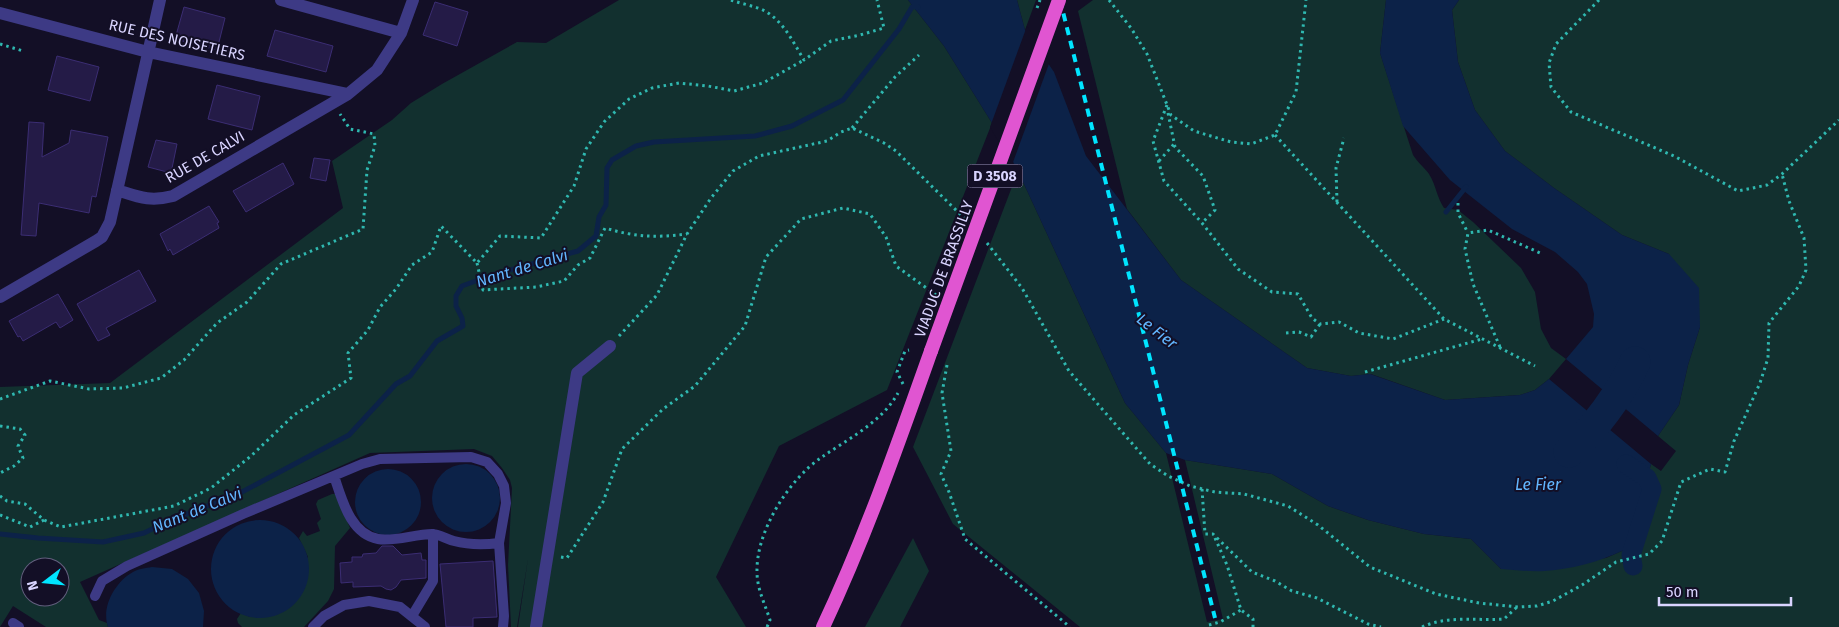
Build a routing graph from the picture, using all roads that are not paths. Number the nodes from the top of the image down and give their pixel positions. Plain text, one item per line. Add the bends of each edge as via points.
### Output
1 (160, 0) edge
2 (280, 0) edge
3 (413, 0) edge
4 (1058, 0) edge
5 (0, 13) edge
6 (401, 33) junction
7 (148, 52) junction
8 (348, 94) junction
9 (117, 190) junction
10 (0, 297) edge
11 (610, 346) road end
12 (334, 476) junction
13 (433, 534) junction
14 (499, 543) junction
15 (95, 596) dead end
16 (412, 616) junction
17 (314, 627) edge
18 (425, 627) edge
19 (503, 627) edge
20 (536, 627) edge
21 (822, 627) edge

1 - 7 street
2 - 6 street
3 - 6 street, RUE DE CALVI
4 - 21 highway, VIADUC DE BRASSILLY / D 3508, bridge via 899,443
5 - 7 street, RUE DES NOISETIERS
6 - 8 street, RUE DE CALVI via 377,70
7 - 8 street, RUE DES NOISETIERS
7 - 9 street
8 - 9 street, RUE DE CALVI via 174,196 148,199
9 - 10 street via 110,222 102,237
11 - 20 street via 577,373
12 - 13 lane via 348,514 367,535 379,539
12 - 14 lane via 380,460 471,457 487,462 504,486 506,503
12 - 15 lane via 128,566 102,581
13 - 14 lane via 481,546
13 - 16 lane via 432,581
14 - 19 lane
16 - 17 lane via 400,607 369,600 344,605 324,616
16 - 18 lane

